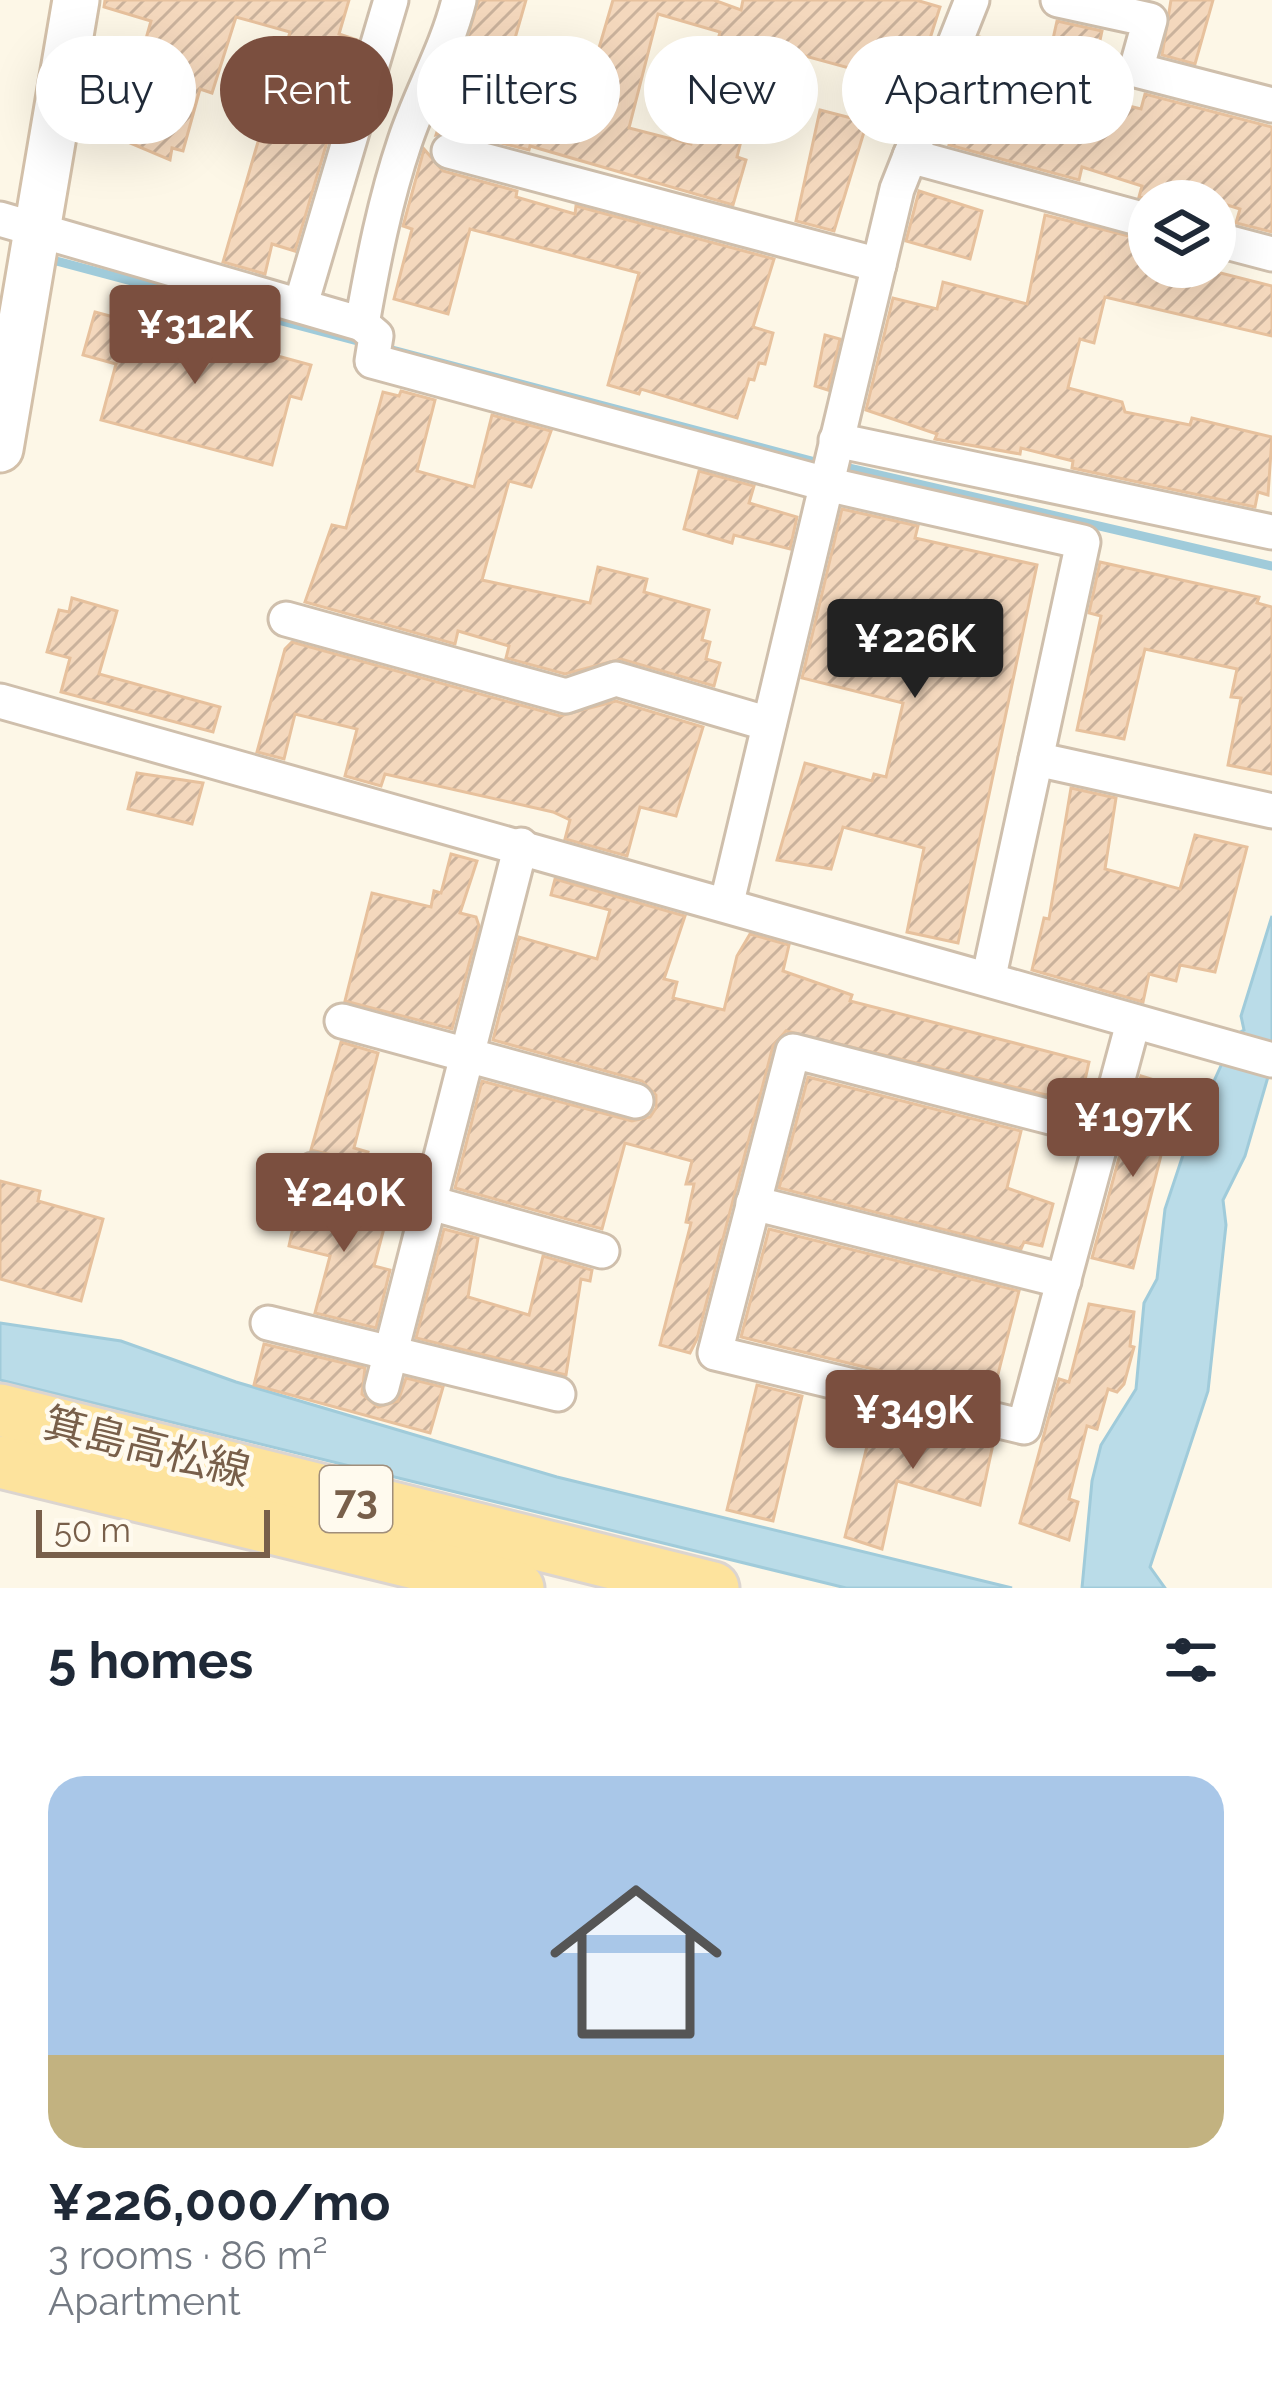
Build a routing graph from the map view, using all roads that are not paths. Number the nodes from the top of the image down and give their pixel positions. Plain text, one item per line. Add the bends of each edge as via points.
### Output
1 (76, 0) edge
2 (391, 0) edge
3 (459, 0) edge
4 (972, 0) edge
5 (1058, 0) edge
6 (1272, 105) edge
7 (449, 151) dead end
8 (910, 156) junction
9 (1128, 215) edge
10 (25, 237) edge
11 (1236, 245) edge
12 (1272, 254) edge
13 (879, 266) junction
14 (301, 304) junction
15 (370, 339) junction
16 (0, 449) edge
17 (830, 464) junction
18 (1272, 532) edge
19 (286, 619) dead end
20 (0, 701) edge
21 (770, 724) junction
22 (1036, 759) junction
23 (1272, 811) edge
24 (521, 845) junction
25 (728, 902) junction
26 (989, 976) junction
27 (342, 1021) dead end
28 (1132, 1023) junction
29 (467, 1054) junction
30 (1272, 1060) edge
31 (636, 1101) dead end
32 (1105, 1130) junction
33 (313, 1170) dead end
34 (753, 1203) junction
35 (428, 1206) junction
36 (602, 1251) dead end
37 (1064, 1281) junction
38 (268, 1323) dead end
39 (390, 1353) junction
40 (382, 1387) dead end
41 (558, 1394) dead end
42 (0, 1410) edge
43 (0, 1462) edge
44 (518, 1588) edge
45 (712, 1588) edge

1 - 10 main road
2 - 14 street
3 - 15 street via 405,139 375,249
4 - 8 street
5 - 6 street via 1150,20 1136,70
7 - 13 street
8 - 9 street
8 - 13 street
10 - 14 street
10 - 16 main road
11 - 12 street
13 - 17 street
14 - 15 street
15 - 17 street via 371,361
17 - 18 street
17 - 21 street
17 - 22 street via 1083,542
19 - 21 street via 566,696 616,679
20 - 24 street
21 - 25 street
22 - 23 street
22 - 26 street
24 - 25 street
24 - 29 street
25 - 26 street
26 - 28 street
27 - 29 street
28 - 30 street
28 - 32 street
29 - 31 street
29 - 35 street
32 - 34 street via 793,1052
32 - 37 street
33 - 35 street
34 - 37 street
34 - 37 street via 715,1353 1024,1427
35 - 36 street
35 - 39 street
38 - 39 street
39 - 40 street
39 - 41 street
42 - 45 main road, 箕島高松線 / 73
43 - 44 main road, 箕島高松線 / 73

